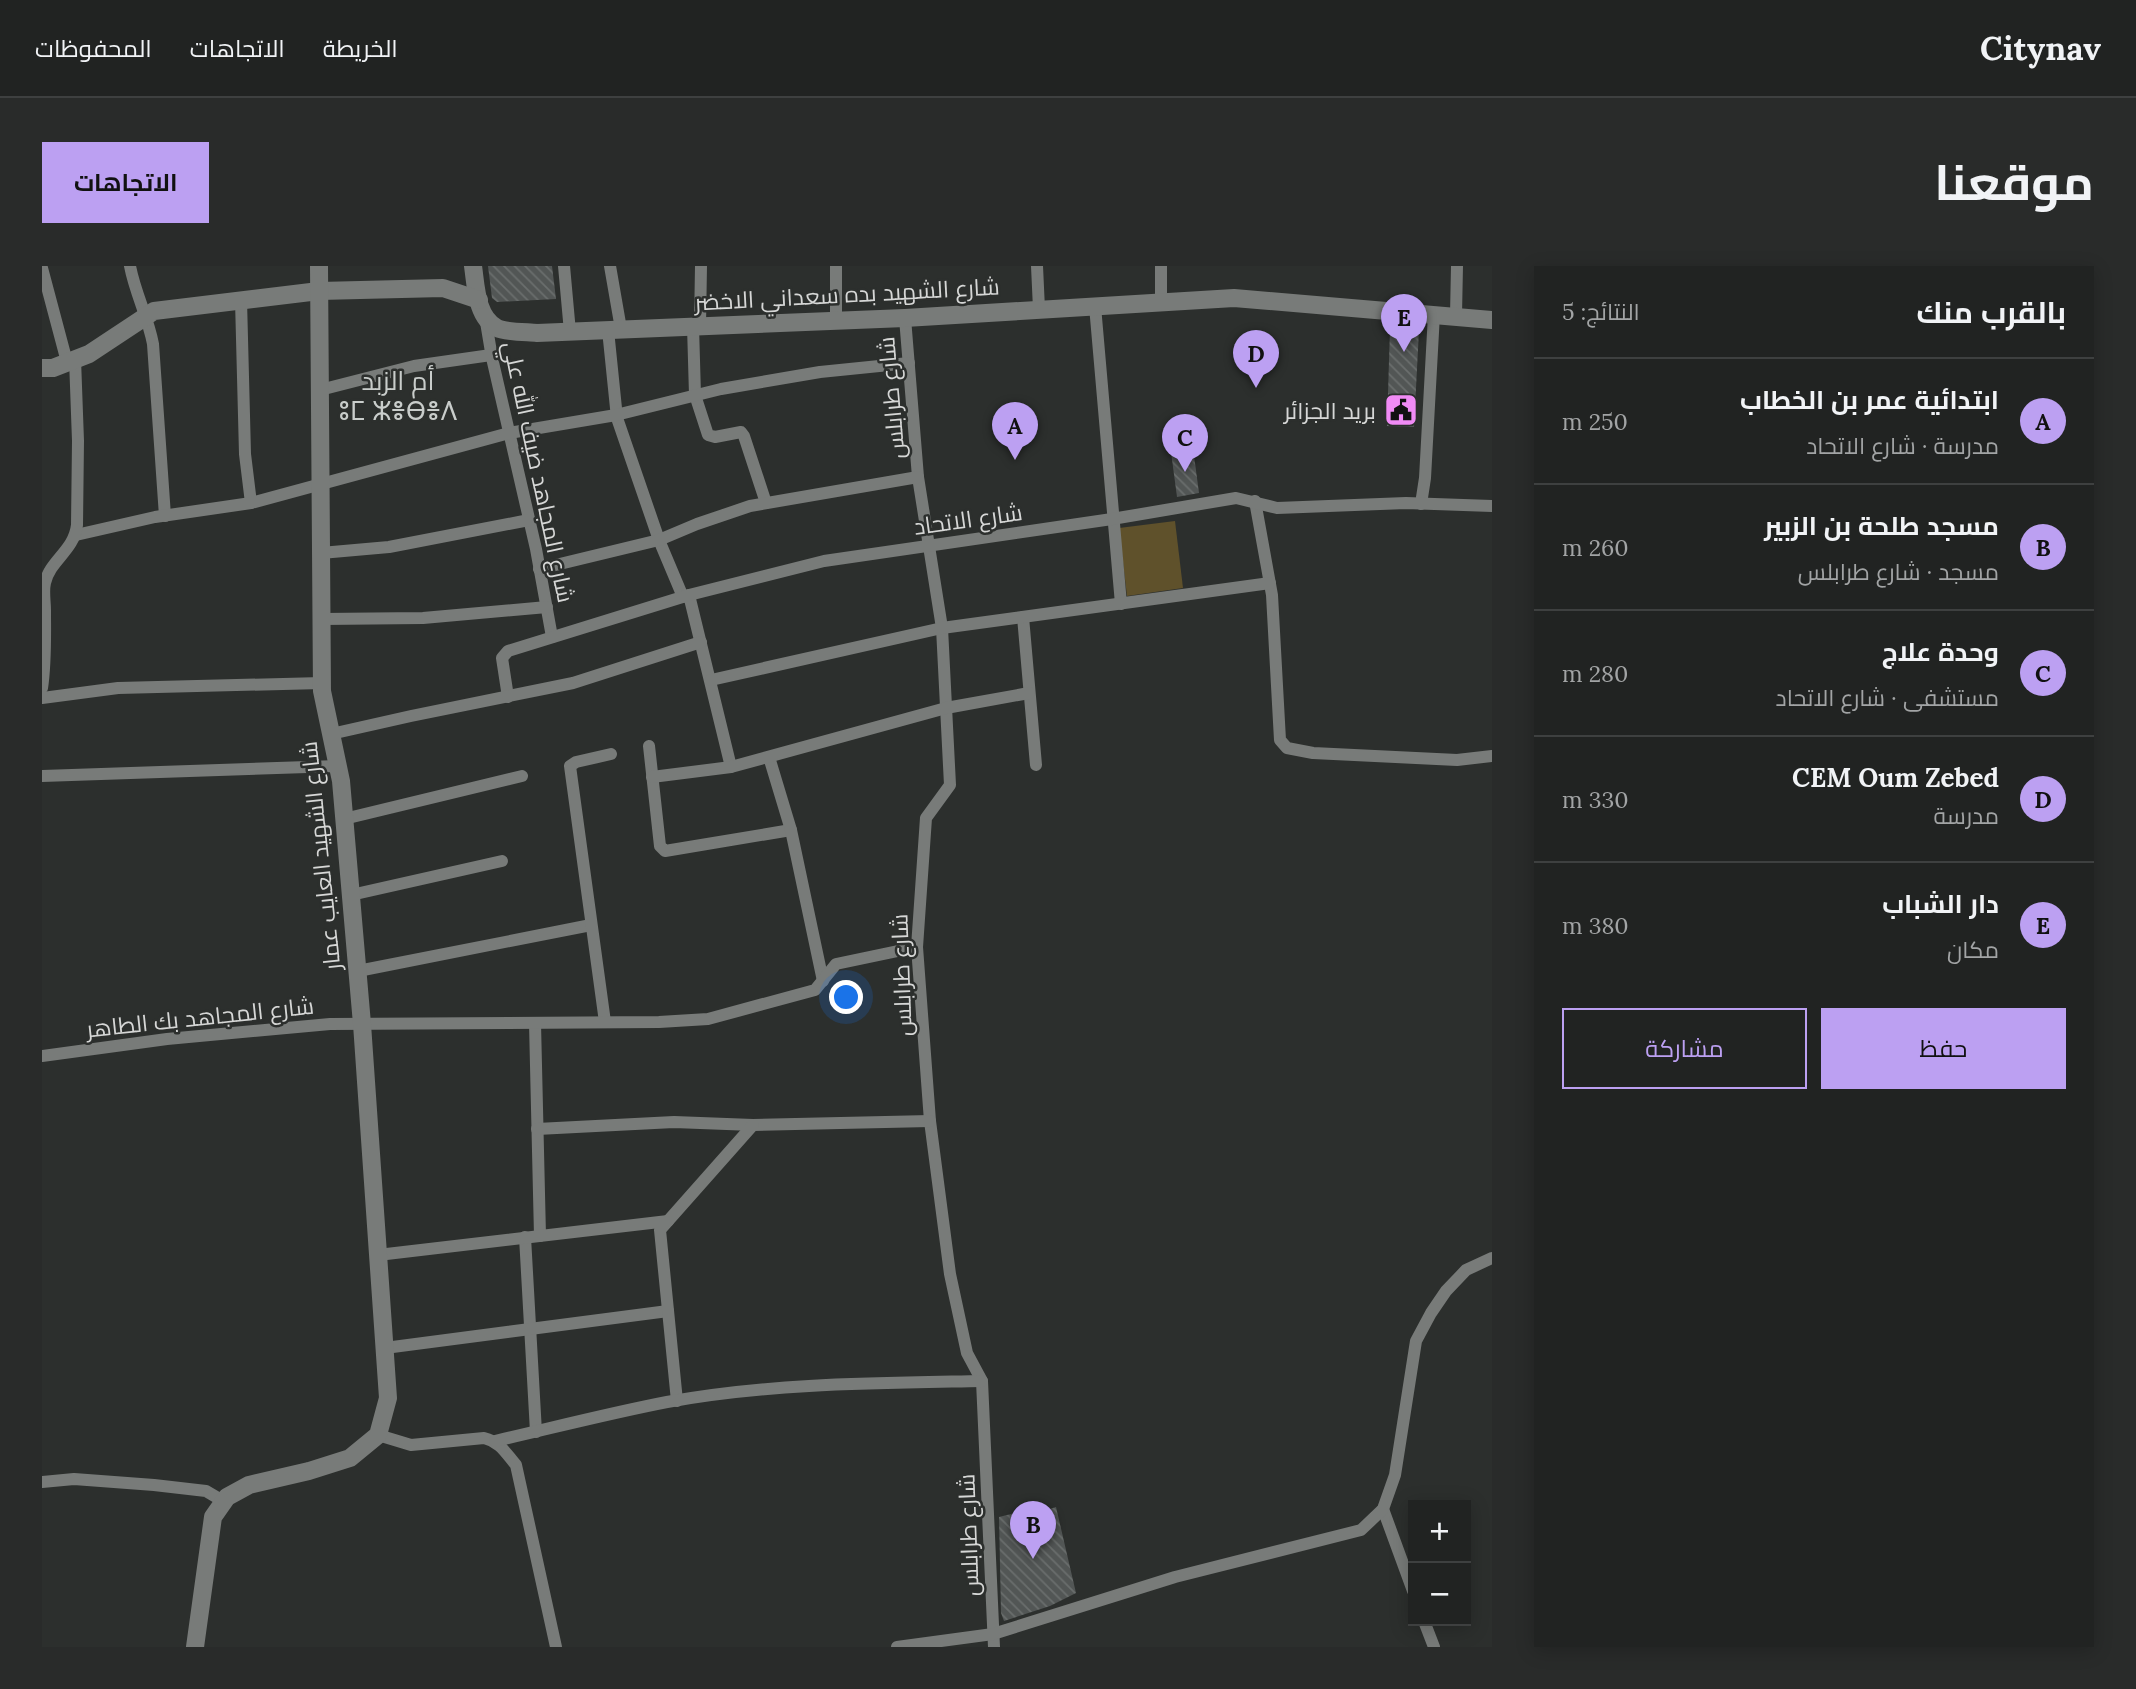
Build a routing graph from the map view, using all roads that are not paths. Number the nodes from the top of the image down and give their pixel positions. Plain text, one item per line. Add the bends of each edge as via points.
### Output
1 (130, 266) edge
2 (319, 266) edge
3 (473, 266) edge
4 (564, 266) edge
5 (610, 266) edge
6 (701, 266) edge
7 (836, 266) edge
8 (1037, 266) edge
9 (1161, 266) edge
10 (1457, 266) edge
11 (42, 268) edge
12 (319, 290) junction
13 (241, 300) junction
14 (1161, 302) junction
15 (1095, 306) junction
16 (1039, 309) junction
17 (1434, 314) junction
18 (487, 315) junction
19 (1456, 316) junction
20 (146, 317) junction
21 (905, 317) junction
22 (836, 320) junction
23 (1492, 320) edge
24 (697, 326) junction
25 (615, 330) junction
26 (569, 332) junction
27 (491, 355) junction
28 (71, 361) junction
29 (909, 363) junction
30 (42, 368) edge
31 (320, 390) junction
32 (695, 396) junction
33 (616, 415) junction
34 (509, 433) junction
35 (918, 477) junction
36 (321, 485) junction
37 (1255, 501) junction
38 (251, 503) junction
39 (766, 503) junction
40 (1421, 504) junction
41 (1492, 506) edge
42 (165, 516) junction
43 (1112, 519) junction
44 (529, 520) junction
45 (76, 535) junction
46 (659, 540) junction
47 (930, 546) junction
48 (321, 553) junction
49 (540, 569) junction
50 (45, 575) edge
51 (1270, 583) junction
52 (686, 596) junction
53 (1121, 604) junction
54 (547, 607) junction
55 (1023, 617) junction
56 (322, 620) junction
57 (942, 628) junction
58 (552, 637) junction
59 (701, 642) junction
60 (711, 680) junction
61 (322, 683) junction
62 (42, 688) edge
63 (1029, 693) junction
64 (508, 697) junction
65 (42, 698) edge
66 (946, 708) junction
67 (331, 734) junction
68 (649, 746) dead end
69 (611, 754) dead end
70 (1492, 756) edge
71 (769, 757) junction
72 (1036, 765) dead end
73 (338, 766) junction
74 (732, 767) junction
75 (42, 776) edge
76 (522, 776) dead end
77 (652, 777) junction
78 (344, 819) junction
79 (791, 830) junction
80 (502, 861) dead end
81 (351, 895) junction
82 (591, 925) junction
83 (917, 947) junction
84 (358, 971) junction
85 (823, 981) junction
86 (605, 1022) junction
87 (535, 1023) junction
88 (362, 1024) junction
89 (42, 1056) edge
90 (930, 1121) junction
91 (753, 1125) junction
92 (537, 1129) junction
93 (667, 1222) junction
94 (540, 1236) junction
95 (525, 1237) junction
96 (378, 1255) junction
97 (1492, 1258) edge
98 (668, 1311) junction
99 (530, 1329) junction
100 (385, 1348) junction
101 (982, 1381) junction
102 (677, 1401) junction
103 (536, 1432) junction
104 (378, 1435) junction
105 (495, 1441) junction
106 (42, 1482) edge
107 (223, 1502) junction
108 (1383, 1509) junction
109 (1408, 1577) edge
110 (1426, 1626) edge
111 (993, 1640) edge
112 (195, 1647) edge
113 (555, 1647) edge
114 (897, 1647) edge
115 (1434, 1647) edge

1 - 20 street
2 - 12 street, شارع الشهيد العايب عمار
3 - 18 street
4 - 26 street
5 - 25 street
6 - 24 street
7 - 22 street
8 - 16 street
9 - 14 street
10 - 19 street
11 - 28 street
12 - 13 street, شارع الشهيد بده سعداني الاخضر
12 - 18 street, شارع الشهيد بده سعداني الاخضر via 443,288
12 - 31 street, شارع الشهيد العايب عمار
13 - 20 street, شارع الشهيد بده سعداني الاخضر via 154,311
13 - 38 street via 245,454
14 - 15 street, شارع الشهيد بده سعداني الاخضر
14 - 17 street, شارع الشهيد بده سعداني الاخضر via 1234,298
15 - 16 street, شارع الشهيد بده سعداني الاخضر
15 - 43 street
16 - 21 street, شارع الشهيد بده سعداني الاخضر
17 - 19 street, شارع الشهيد بده سعداني الاخضر
17 - 40 street
18 - 26 street, شارع الشهيد بده سعداني الاخضر via 537,333
18 - 27 street, شارع المجاهد ضيف الله علي
19 - 23 street, شارع الشهيد بده سعداني الاخضر
20 - 28 street, شارع الشهيد بده سعداني الاخضر
20 - 42 street via 153,344
21 - 22 street, شارع الشهيد بده سعداني الاخضر
21 - 29 street, شارع طرابلس
22 - 24 street, شارع الشهيد بده سعداني الاخضر
24 - 25 street, شارع الشهيد بده سعداني الاخضر
24 - 32 street
25 - 26 street, شارع الشهيد بده سعداني الاخضر
25 - 33 street
27 - 31 street via 414,366
27 - 34 street, شارع المجاهد ضيف الله علي
28 - 30 street, شارع الشهيد بده سعداني الاخضر
28 - 45 street via 78,441
29 - 32 street via 820,372
29 - 35 street, شارع طرابلس
31 - 36 street, شارع الشهيد العايب عمار
32 - 33 street
32 - 39 street via 708,435 738,431 744,436
33 - 34 street
33 - 46 street
34 - 36 street
34 - 44 street, شارع المجاهد ضيف الله علي
35 - 39 street
35 - 47 street, شارع طرابلس
36 - 38 street
36 - 48 street, شارع الشهيد العايب عمار
37 - 40 street, شارع الاتحاد via 1286,509
37 - 43 street, شارع الاتحاد via 1236,498
37 - 51 street
38 - 42 street
39 - 46 street
40 - 41 street, شارع الاتحاد
42 - 45 street
43 - 47 street, شارع الاتحاد
43 - 53 street
44 - 48 street via 389,547
44 - 49 street, شارع المجاهد ضيف الله علي
45 - 50 street
46 - 49 street
46 - 52 street
47 - 52 street, شارع الاتحاد via 824,561
47 - 57 street, شارع طرابلس
48 - 56 street, شارع الشهيد العايب عمار
49 - 54 street, شارع المجاهد ضيف الله علي
50 - 62 street
51 - 53 street
51 - 70 street via 1280,740 1287,748 1457,760
52 - 58 street, شارع الاتحاد
52 - 59 street
53 - 55 street
54 - 56 street via 423,618
54 - 58 street, شارع المجاهد ضيف الله علي
55 - 57 street
55 - 63 street
56 - 61 street, شارع الشهيد العايب عمار
57 - 60 street
57 - 66 street, شارع طرابلس
58 - 64 street, شارع الاتحاد via 504,654
59 - 60 street
59 - 64 street via 573,683
60 - 74 street
61 - 65 street via 118,688
61 - 67 street, شارع الشهيد العايب عمار
63 - 66 street
63 - 72 street
64 - 67 street
66 - 71 street
66 - 83 street, شارع طرابلس via 950,785 926,818
67 - 73 street, شارع الشهيد العايب عمار
68 - 77 street
69 - 82 street via 570,766
71 - 74 street
71 - 79 street
73 - 75 street
73 - 78 street, شارع الشهيد العايب عمار
74 - 77 street
76 - 78 street
77 - 79 street via 660,846 666,851
78 - 81 street, شارع الشهيد العايب عمار
79 - 85 street
80 - 81 street
81 - 84 street, شارع الشهيد العايب عمار
82 - 84 street
82 - 86 street
83 - 85 street, شارع المجاهد بك الطاهر via 836,964
83 - 90 street, شارع طرابلس
84 - 88 street, شارع الشهيد العايب عمار
85 - 86 street, شارع المجاهد بك الطاهر via 814,990 708,1019
86 - 87 street, شارع المجاهد بك الطاهر
87 - 88 street, شارع المجاهد بك الطاهر
87 - 92 street
88 - 89 street, شارع المجاهد بك الطاهر via 167,1039
88 - 96 street, شارع الشهيد العايب عمار
90 - 91 street
90 - 101 street, شارع طرابلس via 950,1274 967,1353
91 - 92 street via 674,1122
91 - 93 street
92 - 94 street
93 - 94 street
93 - 98 street via 660,1230
94 - 95 street
95 - 96 street
95 - 99 street
96 - 100 street, شارع الشهيد العايب عمار
97 - 108 street via 1466,1270 1446,1291 1416,1341 1395,1475
98 - 99 street
98 - 102 street
99 - 100 street
99 - 103 street
100 - 104 street, شارع الشهيد العايب عمار via 388,1398
101 - 102 street via 812,1385
101 - 111 street, شارع طرابلس
102 - 103 street
103 - 105 street
104 - 105 street via 411,1445 484,1438
104 - 107 street via 350,1458 249,1485
105 - 113 street via 516,1465
106 - 107 street via 74,1479 154,1485 206,1491
107 - 112 street via 213,1517
108 - 109 street
108 - 111 street via 1361,1530 1175,1577
110 - 115 street
111 - 114 street

